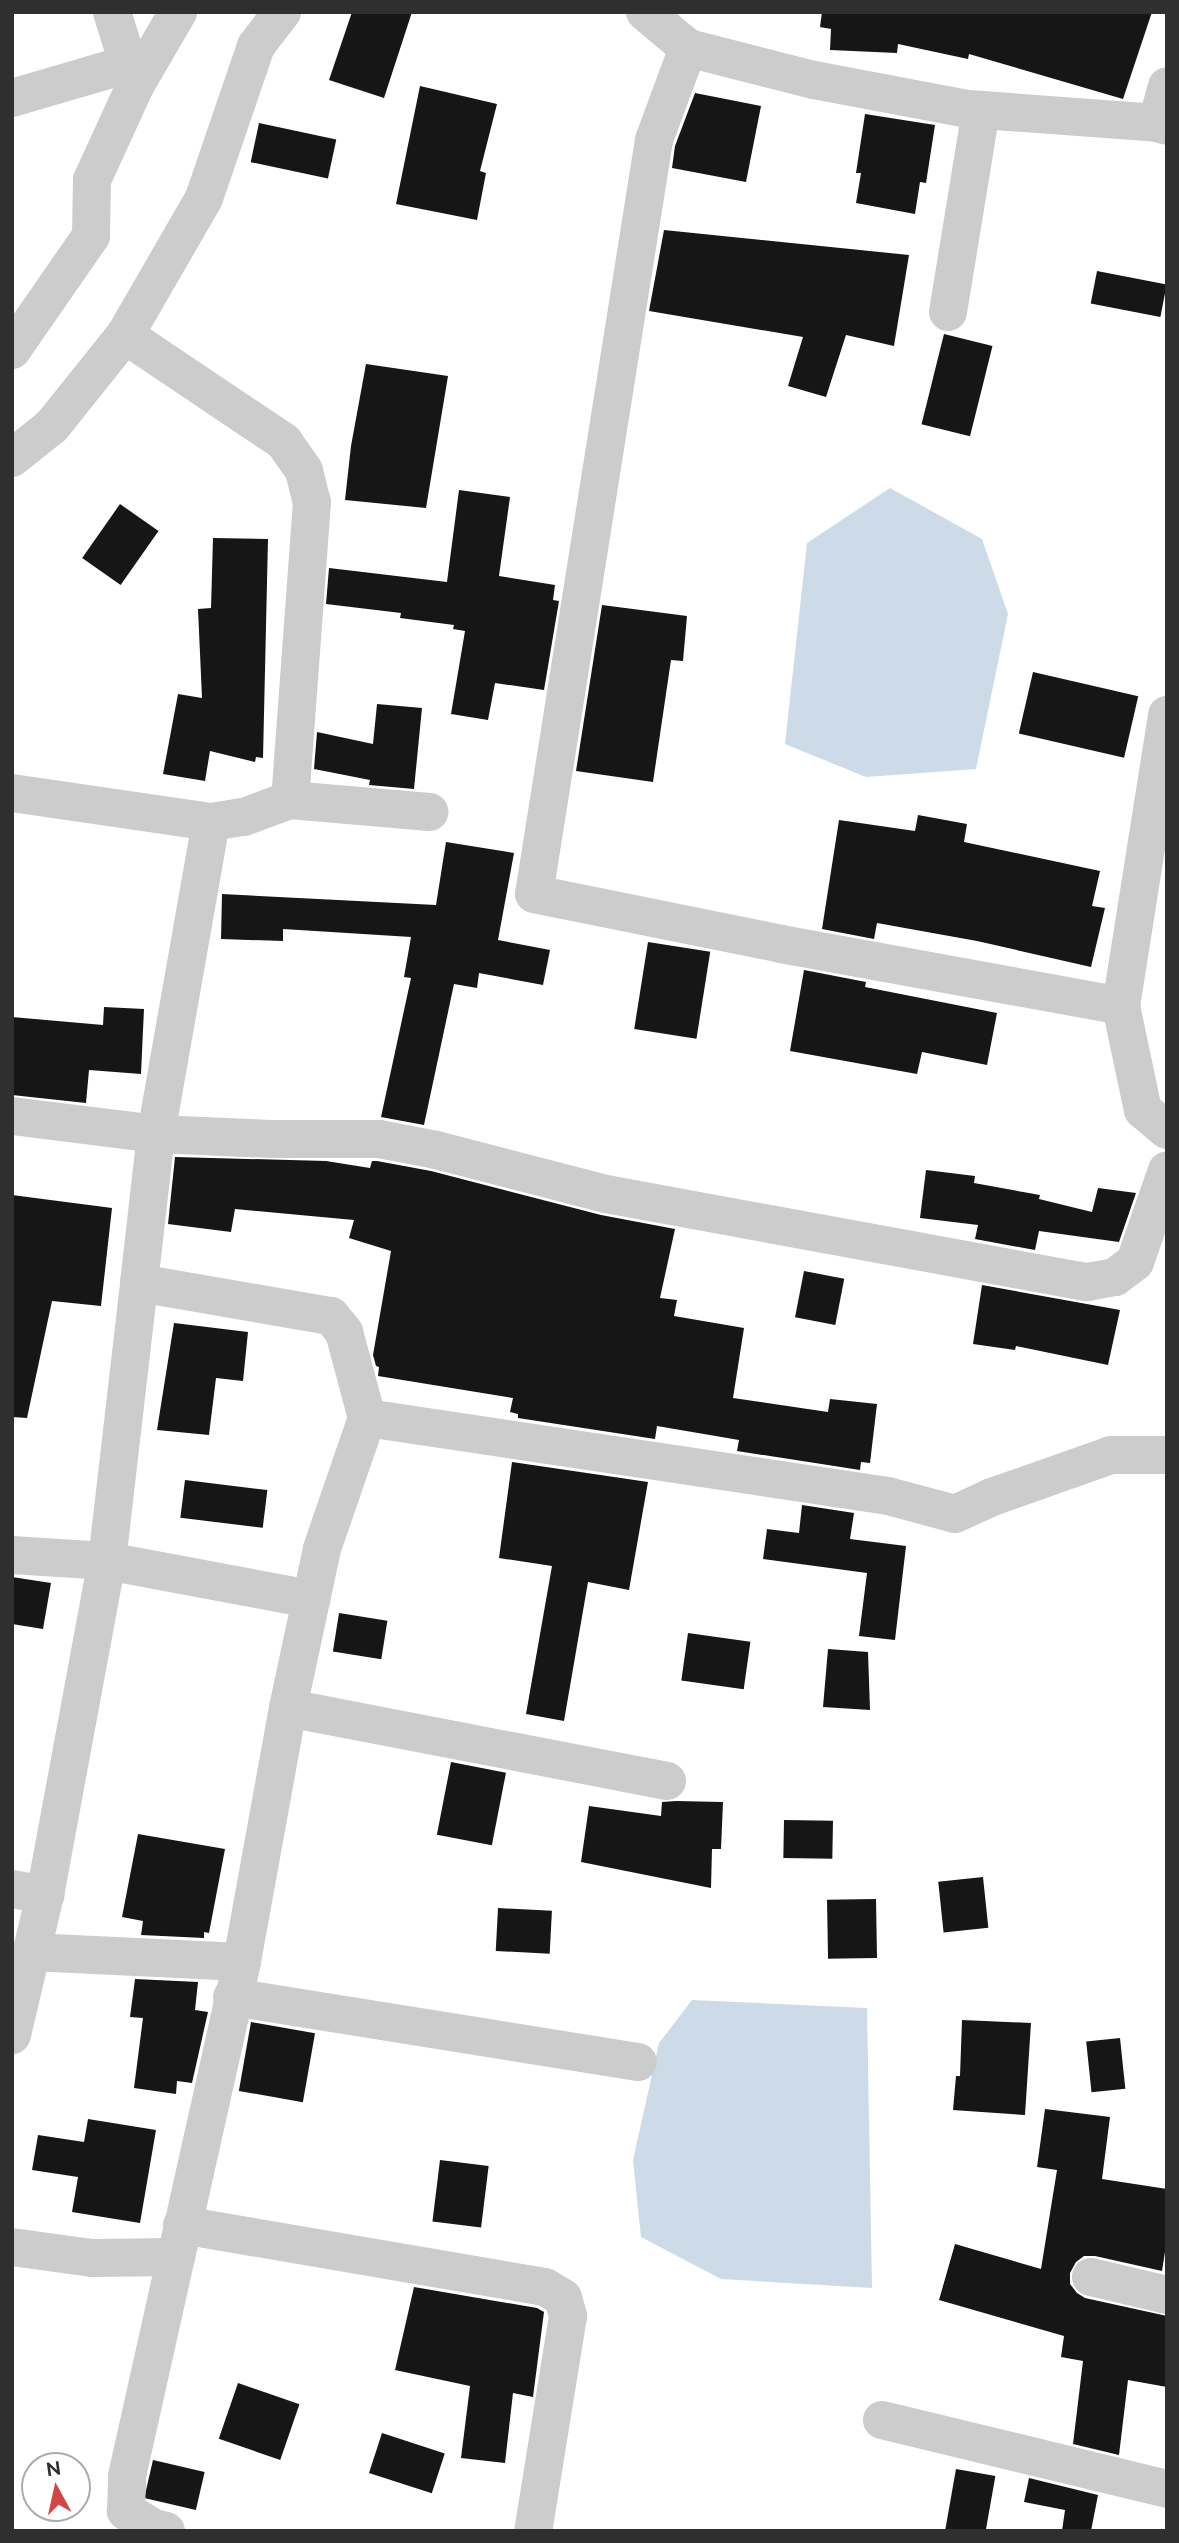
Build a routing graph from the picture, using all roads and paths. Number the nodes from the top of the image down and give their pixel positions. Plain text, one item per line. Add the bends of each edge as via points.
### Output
1 (112, 12) edge
2 (178, 12) edge
3 (282, 12) edge
4 (645, 12) edge
5 (688, 48) junction
6 (131, 75) junction
7 (1167, 86) edge
8 (12, 98) edge
9 (981, 110) junction
10 (1162, 124) edge
11 (948, 312) dead end
12 (125, 335) junction
13 (12, 350) edge
14 (12, 458) edge
15 (1167, 715) edge
16 (12, 793) edge
17 (290, 800) junction
18 (429, 812) dead end
19 (211, 822) junction
20 (1121, 1006) junction
21 (12, 1116) edge
22 (1167, 1130) edge
23 (156, 1134) junction
24 (1167, 1170) edge
25 (139, 1283) junction
26 (367, 1418) junction
27 (1167, 1455) edge
28 (12, 1555) edge
29 (107, 1561) junction
30 (311, 1599) junction
31 (288, 1708) junction
32 (667, 1781) dead end
33 (28, 1892) edge
34 (31, 1952) junction
35 (237, 1979) junction
36 (12, 2035) edge
37 (638, 2063) dead end
38 (179, 2241) junction
39 (12, 2247) edge
40 (1091, 2277) dead end
41 (1167, 2295) edge
42 (882, 2420) dead end
43 (1167, 2488) edge
44 (166, 2531) edge
45 (533, 2531) edge

1 - 6 street
2 - 6 street
3 - 12 street via 256,46 204,198
4 - 5 street
5 - 9 street via 814,80
5 - 20 street via 654,140 534,894
6 - 8 street
6 - 13 street via 92,180 91,236
7 - 10 street
9 - 10 street
9 - 11 street
12 - 14 street via 52,426
12 - 17 street via 284,442 304,471 312,502
15 - 20 street
16 - 19 street
17 - 18 street
17 - 19 street via 244,817
19 - 23 street
20 - 22 street via 1143,1110
21 - 23 street
23 - 24 street via 379,1139 606,1194 1087,1282 1115,1277 1135,1262
23 - 25 street
25 - 26 street via 331,1316 344,1332
25 - 29 street
26 - 27 street via 888,1496 955,1514 1111,1455
26 - 30 street via 322,1549
28 - 29 street
29 - 30 street
29 - 33 street
30 - 31 street
31 - 32 street
31 - 35 street
33 - 34 street
34 - 35 street
34 - 36 street
35 - 37 street
35 - 38 street
38 - 39 street via 92,2258
38 - 44 street via 127,2476 126,2511
38 - 45 street via 545,2287 564,2298 568,2316
40 - 41 street
42 - 43 street

